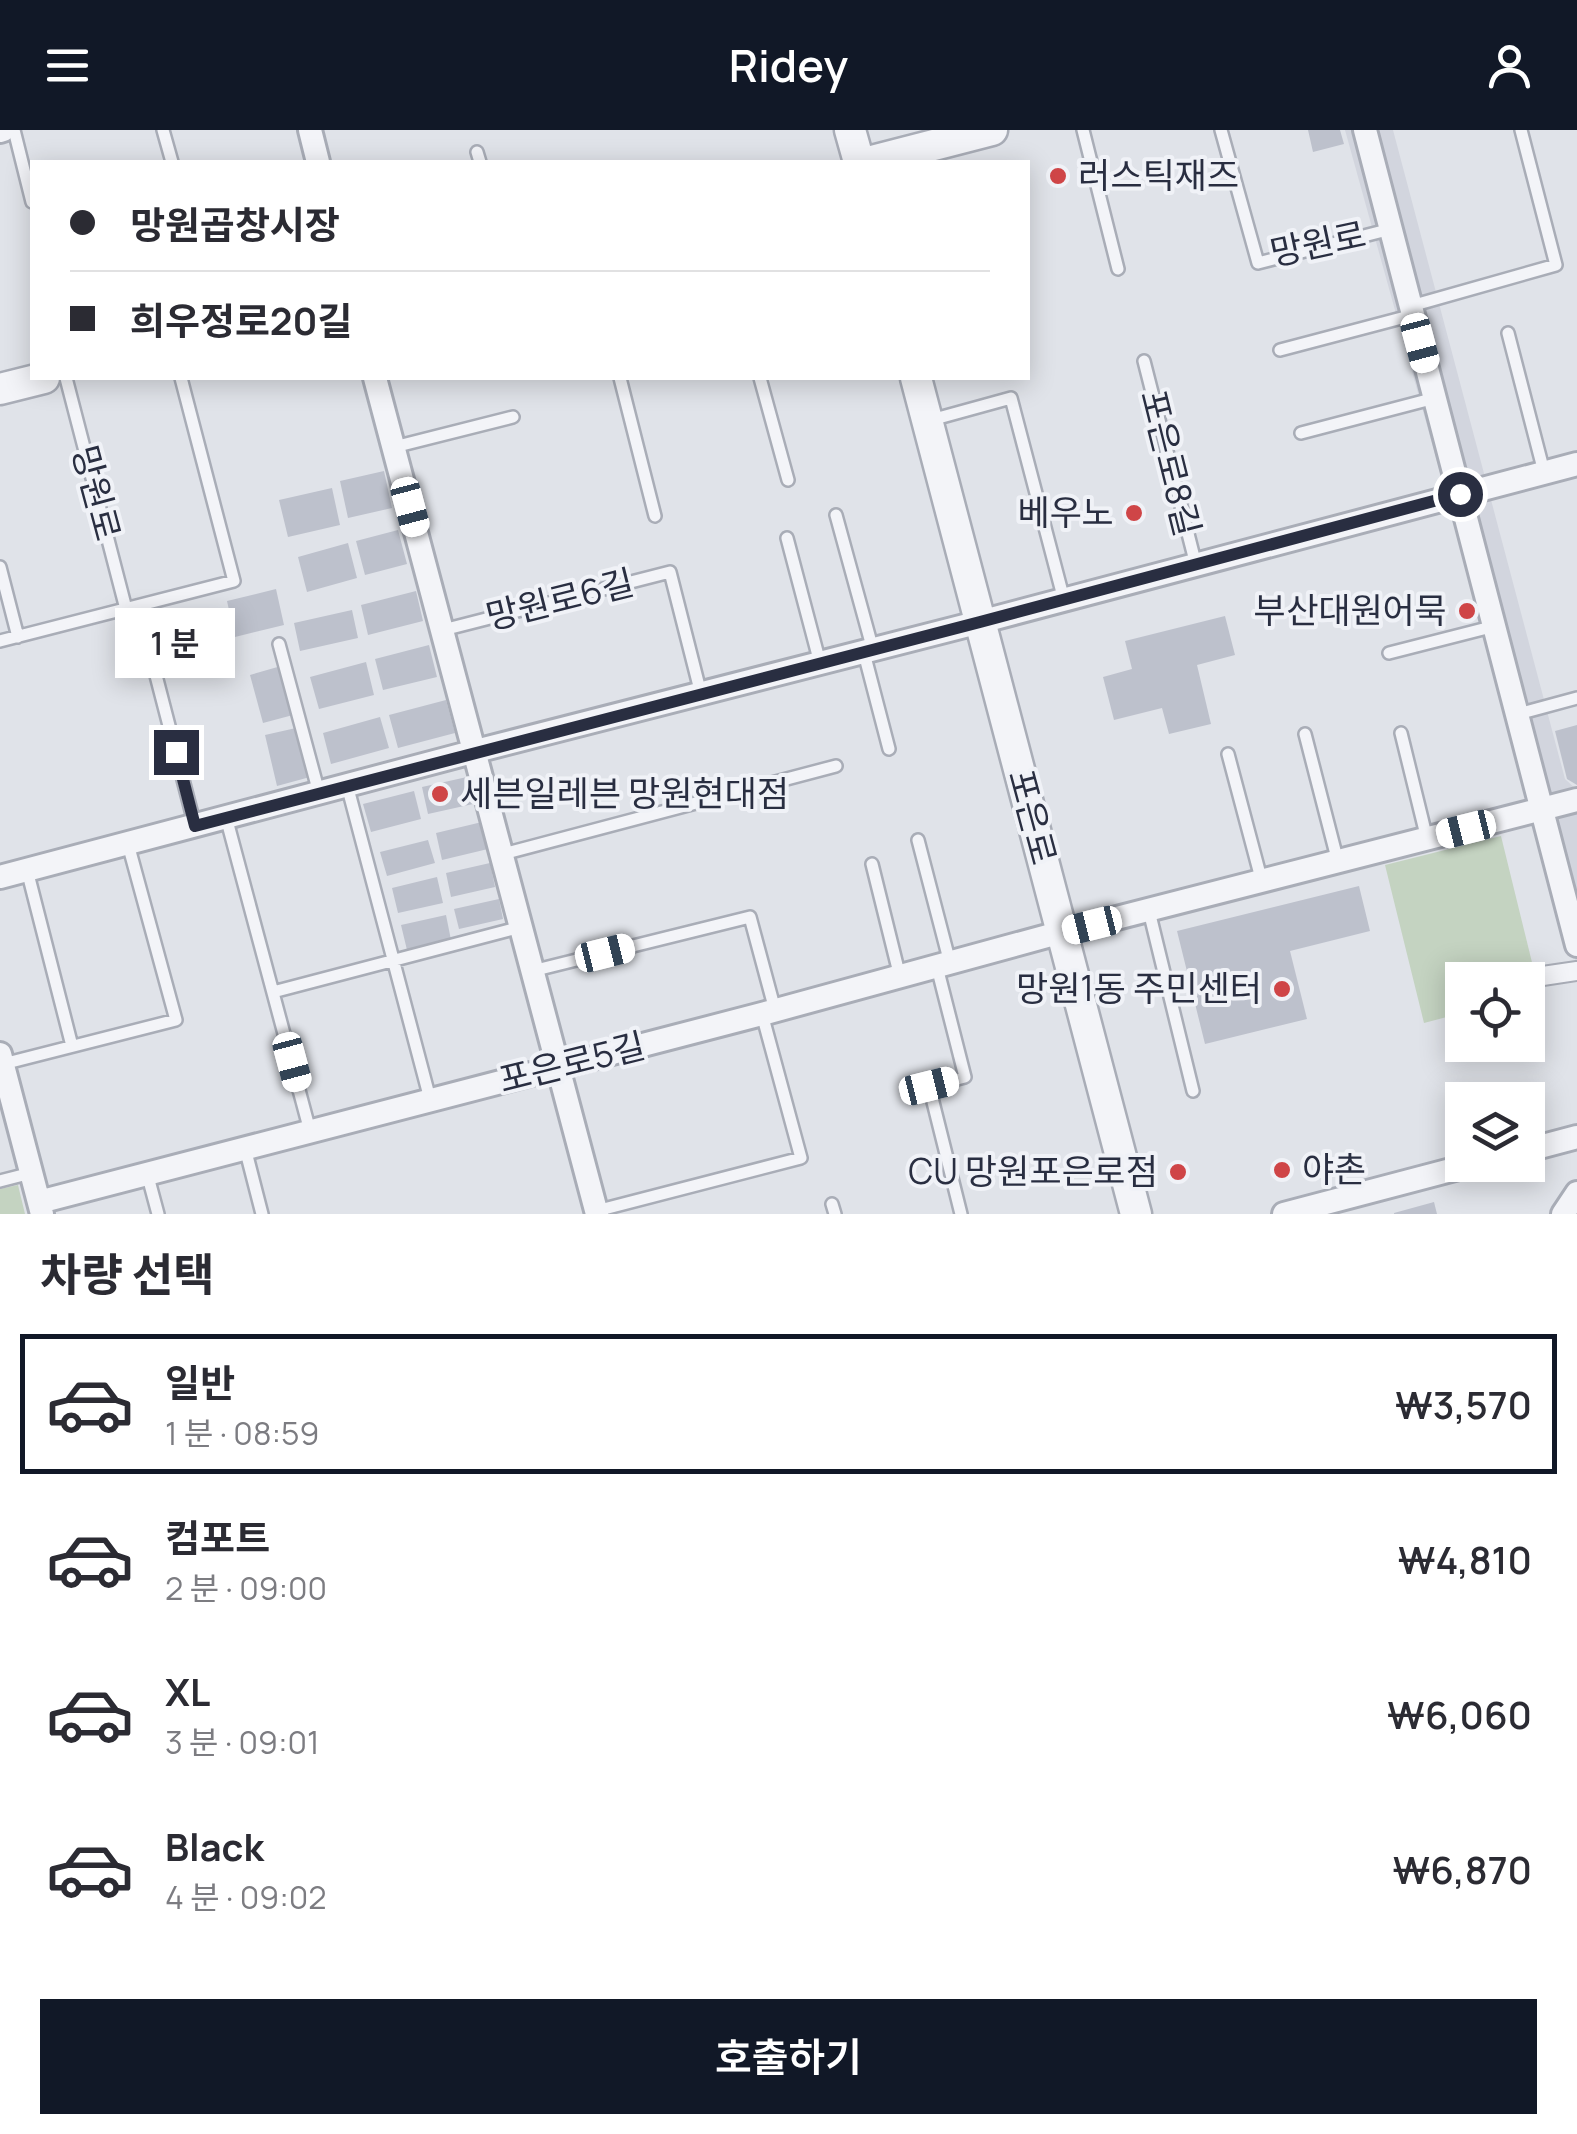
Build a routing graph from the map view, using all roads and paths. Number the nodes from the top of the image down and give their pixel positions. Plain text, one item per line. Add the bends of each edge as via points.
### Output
1 (14, 130) edge
2 (163, 130) edge
3 (310, 130) edge
4 (850, 130) edge
5 (992, 130) edge
6 (1083, 130) edge
7 (1221, 130) edge
8 (1364, 130) edge
9 (1521, 130) edge
10 (171, 160) edge
11 (318, 160) edge
12 (858, 160) edge
13 (879, 160) edge
14 (30, 194) edge
15 (1390, 229) junction
16 (1118, 269) dead end
17 (1412, 310) junction
18 (1508, 333) dead end
19 (1280, 350) dead end
20 (1144, 361) dead end
21 (36, 380) edge
22 (67, 380) edge
23 (183, 380) edge
24 (376, 380) edge
25 (620, 380) edge
26 (761, 380) edge
27 (917, 380) edge
28 (0, 389) edge
29 (1435, 398) junction
30 (514, 417) dead end
31 (927, 421) junction
32 (1301, 433) dead end
33 (394, 448) junction
34 (1577, 464) edge
35 (1544, 472) junction
36 (788, 480) dead end
37 (1460, 494) junction
38 (836, 515) dead end
39 (654, 516) dead end
40 (787, 538) dead end
41 (1196, 565) junction
42 (0, 567) edge
43 (1064, 600) junction
44 (132, 607) junction
45 (980, 622) junction
46 (1494, 626) junction
47 (443, 630) junction
48 (18, 636) junction
49 (0, 641) edge
50 (279, 644) dead end
51 (868, 651) junction
52 (1389, 654) dead end
53 (820, 663) junction
54 (701, 694) junction
55 (1577, 698) edge
56 (1518, 714) junction
57 (1400, 732) dead end
58 (1305, 734) dead end
59 (889, 748) dead end
60 (476, 751) junction
61 (1228, 754) dead end
62 (836, 766) dead end
63 (348, 785) junction
64 (318, 793) junction
65 (1577, 800) edge
66 (1542, 809) junction
67 (226, 817) junction
68 (195, 826) junction
69 (1427, 839) junction
70 (918, 840) dead end
71 (128, 844) junction
72 (502, 854) junction
73 (1338, 862) junction
74 (872, 864) dead end
75 (27, 870) junction
76 (0, 877) edge
77 (1262, 882) junction
78 (1149, 911) junction
79 (521, 927) junction
80 (1062, 932) junction
81 (1577, 945) edge
82 (394, 961) junction
83 (943, 965) junction
84 (532, 971) junction
85 (1577, 971) edge
86 (1545, 976) edge
87 (900, 977) junction
88 (273, 992) junction
89 (769, 1012) junction
90 (72, 1046) junction
91 (1, 1059) edge
92 (556, 1066) junction
93 (1193, 1090) dead end
94 (430, 1099) junction
95 (310, 1131) junction
96 (1577, 1137) edge
97 (1545, 1145) edge
98 (245, 1148) junction
99 (1445, 1172) edge
100 (31, 1173) junction
101 (147, 1173) junction
102 (0, 1181) edge
103 (1577, 1193) edge
104 (40, 1208) edge
105 (597, 1212) edge
106 (158, 1214) edge
107 (262, 1214) edge
108 (961, 1214) edge
109 (1136, 1214) edge
110 (1284, 1214) edge
111 (1563, 1214) edge

1 - 14 lane
2 - 10 lane
3 - 11 street
4 - 12 street
5 - 13 street via 948,147
6 - 16 lane
7 - 15 lane, 망원로 via 1258,263
8 - 15 street
9 - 17 lane via 1556,265
15 - 17 street
17 - 19 lane
17 - 29 street
18 - 35 lane
20 - 41 lane, 포은로8길
21 - 28 street
22 - 44 lane, 망원로
23 - 44 lane via 234,580
24 - 33 street, 망원로6길
25 - 39 lane
26 - 36 lane
27 - 31 street, 포은로
29 - 32 lane
29 - 37 street
30 - 33 lane
31 - 43 lane via 1011,398
31 - 45 street, 포은로
33 - 47 street, 망원로6길
34 - 35 street, 포은로8길
35 - 37 street, 포은로8길
37 - 41 street, 포은로8길
37 - 46 street
38 - 51 lane
40 - 53 lane
41 - 43 street, 포은로8길
42 - 48 lane
43 - 45 street, 포은로8길
44 - 48 lane
44 - 68 lane, 망원로
45 - 51 street, 포은로8길
45 - 80 street, 포은로
46 - 52 lane
46 - 56 street
47 - 54 lane, 망원로6길 via 670,572
47 - 60 street, 망원로6길
48 - 49 lane
50 - 64 lane
51 - 53 street, 포은로8길
51 - 59 lane
53 - 54 street, 포은로8길
54 - 60 street, 포은로8길
55 - 56 lane
56 - 66 street
57 - 69 lane
58 - 73 lane
60 - 63 street, 포은로8길
60 - 72 street, 망원로6길
61 - 77 lane
62 - 72 lane
63 - 64 street, 포은로8길
63 - 82 lane
64 - 67 street, 포은로8길
65 - 66 street, 포은로5길
66 - 69 street, 포은로5길
66 - 81 street
67 - 68 street, 포은로8길
67 - 88 lane
68 - 71 street, 포은로8길
69 - 73 street, 포은로5길
70 - 83 lane
71 - 75 street, 포은로8길
71 - 90 lane via 176,1020
72 - 79 street, 망원로6길
73 - 77 street, 포은로5길
74 - 87 lane
75 - 76 street, 포은로8길
75 - 90 lane
77 - 78 street, 포은로5길
78 - 80 street, 포은로5길
78 - 93 lane
79 - 82 lane
79 - 84 street, 망원로6길
80 - 83 street, 포은로5길
80 - 109 street, 포은로
82 - 88 lane
82 - 94 lane
83 - 87 street, 포은로5길
83 - 108 lane via 965,1077 929,1086
84 - 89 lane, 망원로6길 via 750,917
84 - 92 street, 망원로6길
85 - 86 street
87 - 89 street, 포은로5길
88 - 95 lane
89 - 92 street, 포은로5길
89 - 105 lane, 망원로6길 via 801,1158
90 - 91 lane
91 - 100 street
92 - 94 street, 포은로5길
92 - 105 street, 망원로6길
94 - 95 street, 포은로5길
95 - 98 street, 포은로5길
96 - 97 street
98 - 101 street, 포은로5길
98 - 107 lane
99 - 110 street
100 - 102 lane
100 - 104 street
101 - 104 street, 포은로5길
101 - 106 lane
103 - 111 street

